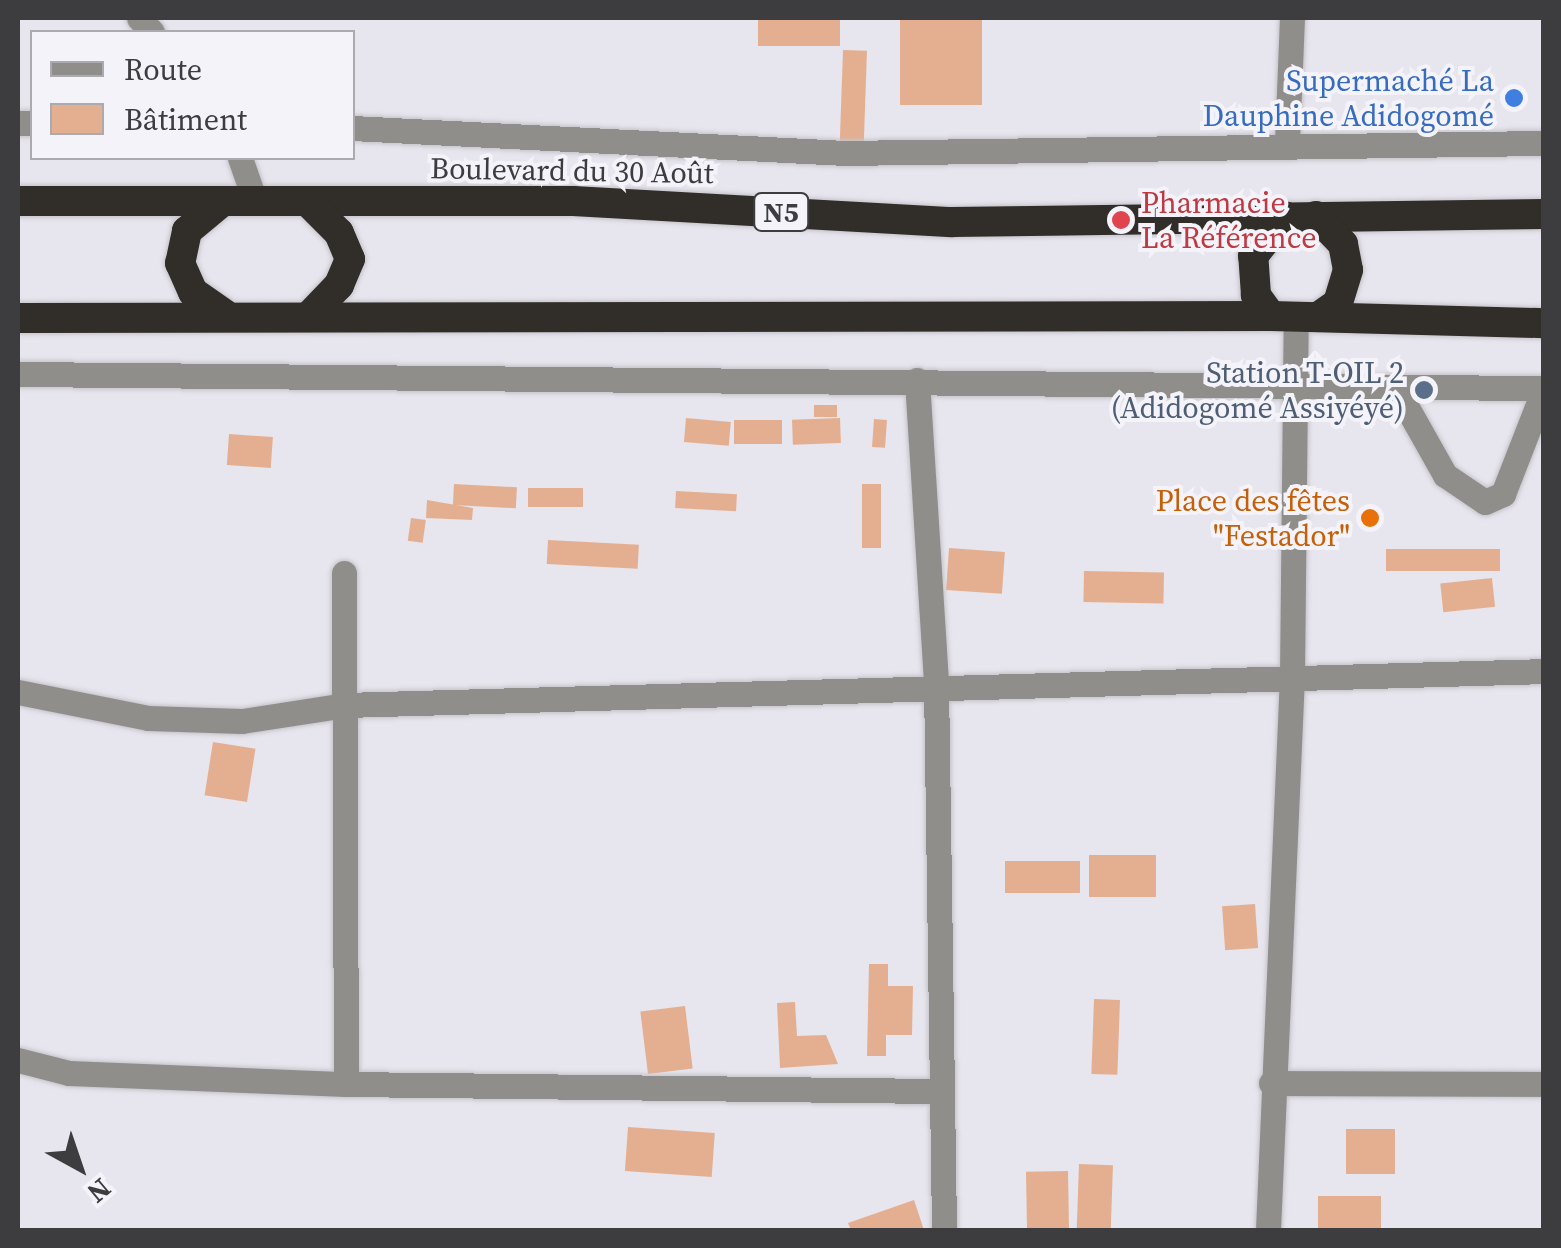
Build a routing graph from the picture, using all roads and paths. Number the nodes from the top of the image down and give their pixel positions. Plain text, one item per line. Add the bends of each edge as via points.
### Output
1 (1292, 18) edge
2 (355, 128) edge
3 (1287, 142) junction
4 (1544, 143) edge
5 (241, 160) edge
6 (224, 200) junction
7 (18, 201) edge
8 (255, 201) junction
9 (309, 203) junction
10 (1544, 214) edge
11 (1285, 216) junction
12 (1316, 216) junction
13 (312, 313) junction
14 (225, 314) junction
15 (1295, 317) junction
16 (18, 318) edge
17 (1544, 323) edge
18 (18, 374) edge
19 (917, 380) junction
20 (1295, 387) junction
21 (1396, 388) junction
22 (1544, 388) edge
23 (344, 573) dead end
24 (1544, 671) edge
25 (1292, 676) junction
26 (936, 683) junction
27 (18, 692) edge
28 (344, 706) junction
29 (18, 1060) edge
30 (1271, 1082) junction
31 (346, 1084) junction
32 (1544, 1084) edge
33 (938, 1091) junction
34 (944, 1230) edge
35 (1268, 1230) edge

1 - 3 street
2 - 3 street via 843,153
3 - 4 street
5 - 8 street
6 - 7 highway, Boulevard du 30 Août / N5
6 - 8 highway, Boulevard du 30 Août / N5
6 - 14 highway via 187,230 180,263 193,292
8 - 9 highway, Boulevard du 30 Août / N5
9 - 11 highway, Boulevard du 30 Août / N5 via 573,201 952,222
9 - 13 highway via 339,233 350,259 340,286
10 - 12 highway, Boulevard du 30 Août / N5
11 - 12 highway, Boulevard du 30 Août / N5
11 - 15 highway via 1253,256 1256,295
12 - 15 highway via 1338,236 1348,270 1338,303
13 - 14 highway
13 - 15 highway
14 - 16 highway
15 - 17 highway
15 - 20 street
18 - 19 street
19 - 20 street
19 - 26 street
20 - 21 street
20 - 25 street
21 - 22 street
21 - 22 street via 1445,475 1484,502 1504,494
23 - 28 street
24 - 25 street
25 - 26 street
25 - 30 street
26 - 28 street
26 - 33 street
27 - 28 street via 148,718 242,721
28 - 31 street
29 - 31 street via 69,1073
30 - 32 street
30 - 35 street
31 - 33 street
33 - 34 street

